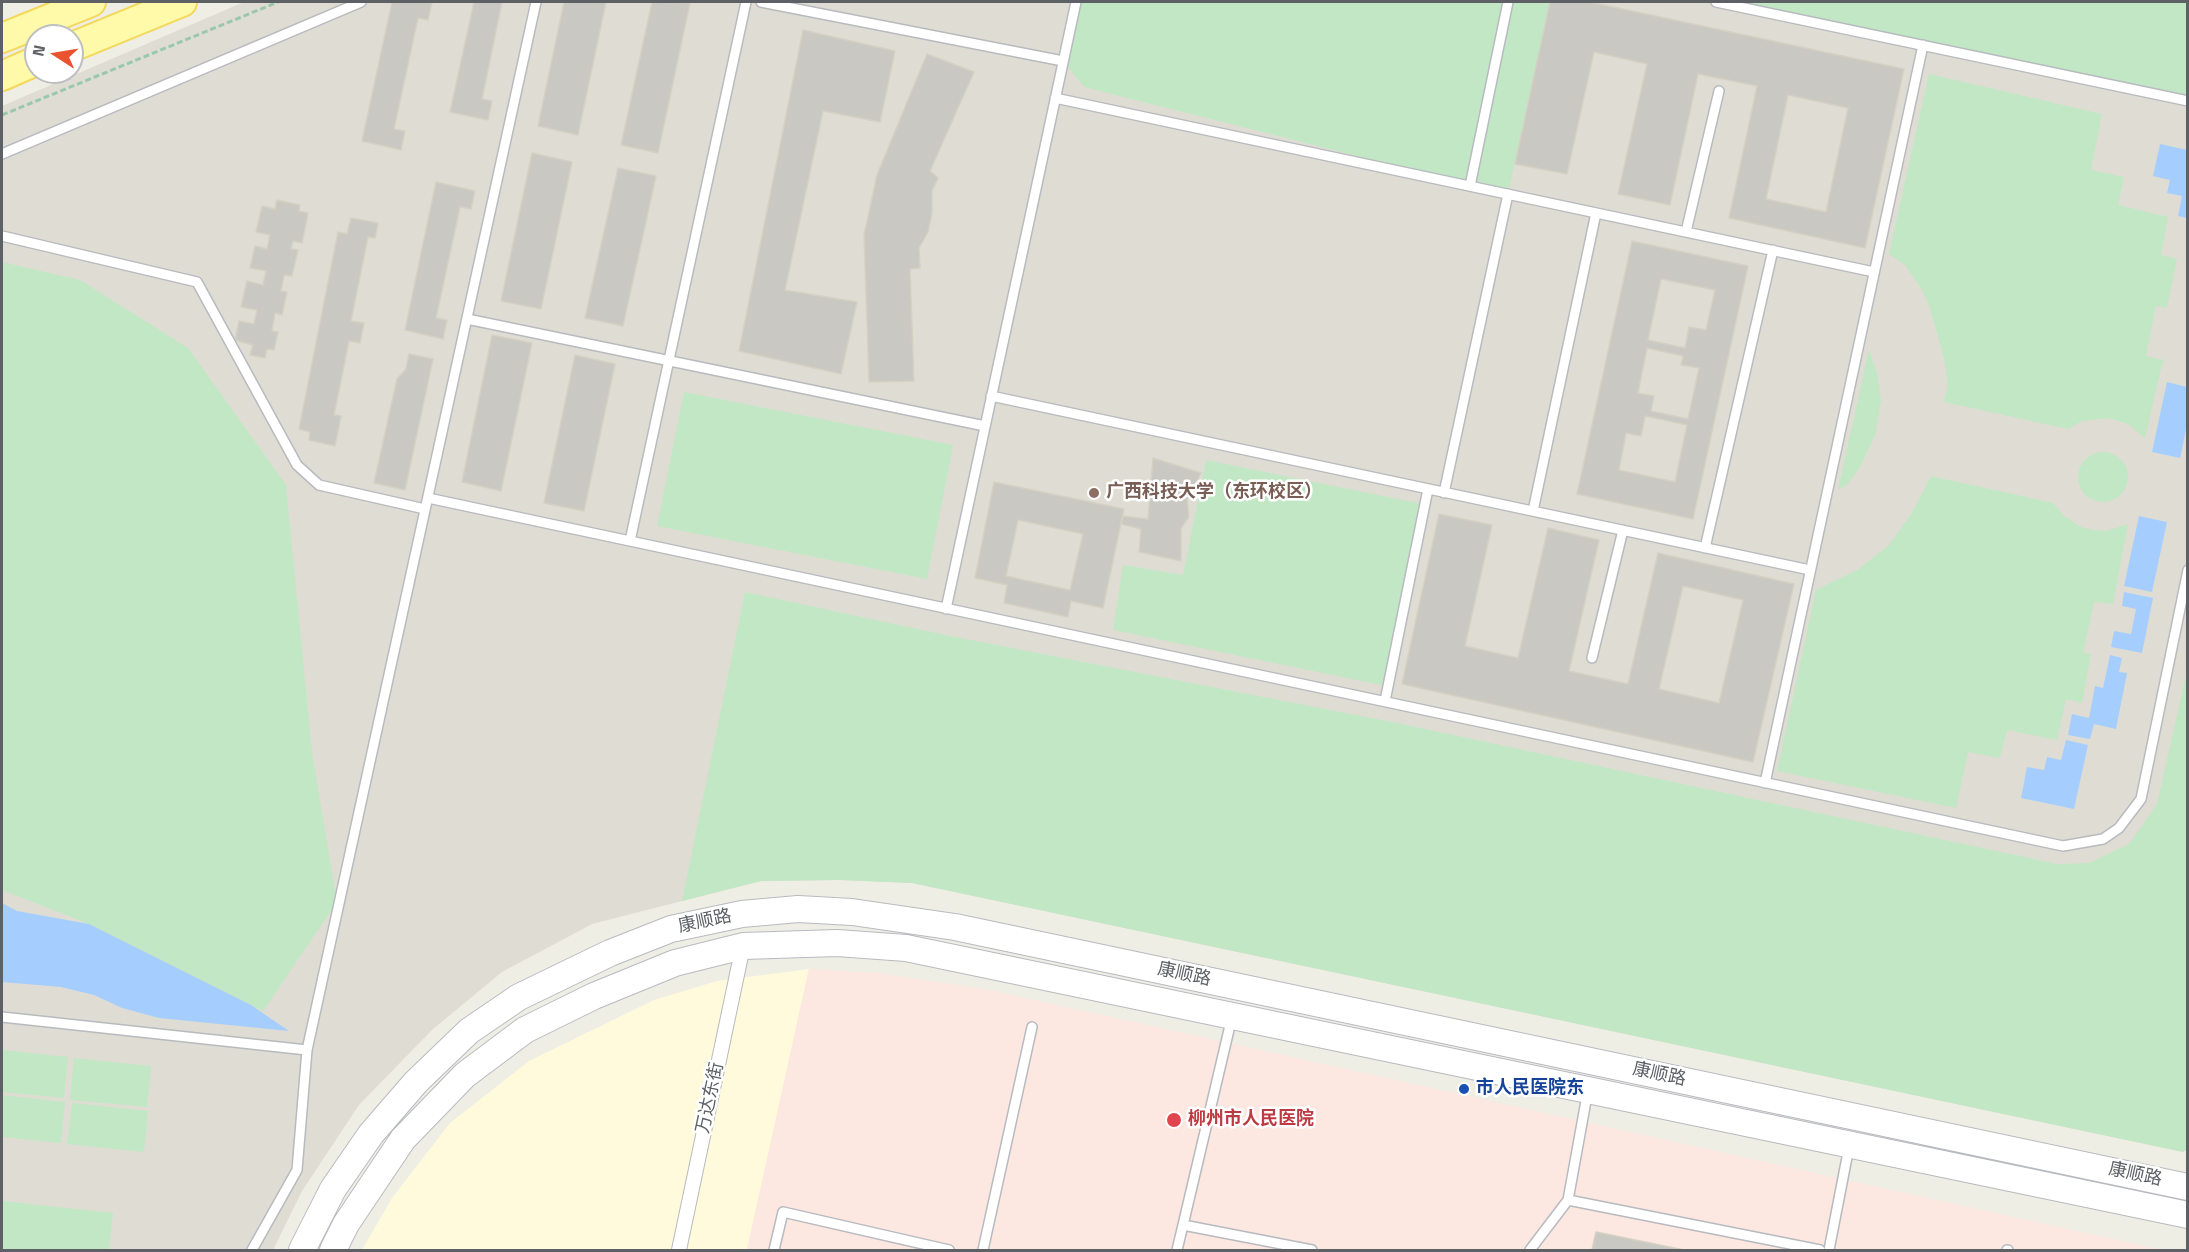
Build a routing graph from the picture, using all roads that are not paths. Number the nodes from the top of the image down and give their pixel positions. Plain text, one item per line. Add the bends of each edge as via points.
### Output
1 (91, 2) edge
2 (182, 2) edge
3 (361, 2) edge
4 (536, 2) edge
5 (746, 2) edge
6 (760, 2) edge
7 (1076, 2) edge
8 (1508, 2) edge
9 (1716, 2) edge
10 (2, 38) edge
11 (84, 42) edge
12 (1923, 45) junction
13 (1063, 61) junction
14 (24, 66) edge
15 (2, 76) edge
16 (1719, 91) dead end
17 (1055, 98) junction
18 (2187, 101) edge
19 (2, 154) edge
20 (1470, 186) junction
21 (1508, 194) junction
22 (1596, 213) junction
23 (1686, 232) junction
24 (2, 236) edge
25 (1773, 250) junction
26 (1874, 272) junction
27 (467, 319) junction
28 (669, 360) junction
29 (991, 396) junction
30 (985, 426) junction
31 (1428, 489) junction
32 (1444, 493) junction
33 (428, 498) junction
34 (425, 509) junction
35 (1533, 511) junction
36 (1623, 530) junction
37 (630, 541) junction
38 (1705, 548) junction
39 (1810, 570) junction
40 (2187, 570) edge
41 (946, 609) junction
42 (1592, 658) dead end
43 (1385, 701) junction
44 (1765, 783) junction
45 (743, 946) junction
46 (1232, 1016) junction
47 (2, 1017) edge
48 (1032, 1027) dead end
49 (307, 1050) junction
50 (1588, 1090) junction
51 (1849, 1145) junction
52 (2187, 1187) edge
53 (1568, 1200) junction
54 (2187, 1215) edge
55 (1183, 1225) junction
56 (252, 1251) edge
57 (302, 1251) edge
58 (333, 1251) edge
59 (680, 1251) edge
60 (774, 1251) edge
61 (949, 1251) edge
62 (983, 1251) edge
63 (1177, 1251) edge
64 (1312, 1251) edge
65 (1530, 1251) edge
66 (1820, 1251) edge
67 (1829, 1251) edge

1 - 10 main road
2 - 11 main road
3 - 19 lane
4 - 27 lane
5 - 28 lane
6 - 13 lane
7 - 13 lane
8 - 20 lane
9 - 12 lane
12 - 18 lane
12 - 26 lane
13 - 17 lane
14 - 15 main road
16 - 23 lane
17 - 20 lane
17 - 29 lane
20 - 21 lane
21 - 22 lane
21 - 32 lane
22 - 23 lane
22 - 35 lane
23 - 25 lane
24 - 34 lane via 197,282 297,465 320,485
25 - 26 lane
25 - 38 lane
26 - 39 lane
27 - 28 lane
27 - 33 lane
28 - 30 lane
28 - 37 lane
29 - 30 lane
29 - 31 lane
30 - 41 lane
31 - 32 lane
31 - 43 lane
32 - 35 lane
33 - 34 lane
33 - 37 lane
34 - 49 lane
35 - 36 lane
36 - 38 lane
36 - 42 lane
37 - 41 lane
38 - 39 lane
39 - 44 lane
40 - 44 lane via 2141,800 2119,828 2103,839 2082,845 2045,843
41 - 43 lane
43 - 44 lane
45 - 46 main road, 康顺路 via 837,943 906,948
45 - 58 main road, 康顺路 via 675,963 594,996 516,1036 465,1075 403,1138 346,1224
45 - 59 street, 万达东街
46 - 50 main road, 康顺路
46 - 55 lane
47 - 49 lane
48 - 62 lane
49 - 56 lane via 297,1170
50 - 51 main road, 康顺路
50 - 53 lane
51 - 54 main road, 康顺路
51 - 67 lane
52 - 57 main road, 康顺路 via 955,927 852,912 798,909 742,914 671,929 610,953 519,997 477,1025 416,1082 371,1134 333,1189
53 - 65 lane
53 - 66 lane
55 - 63 lane
55 - 64 lane
60 - 61 lane via 783,1212

